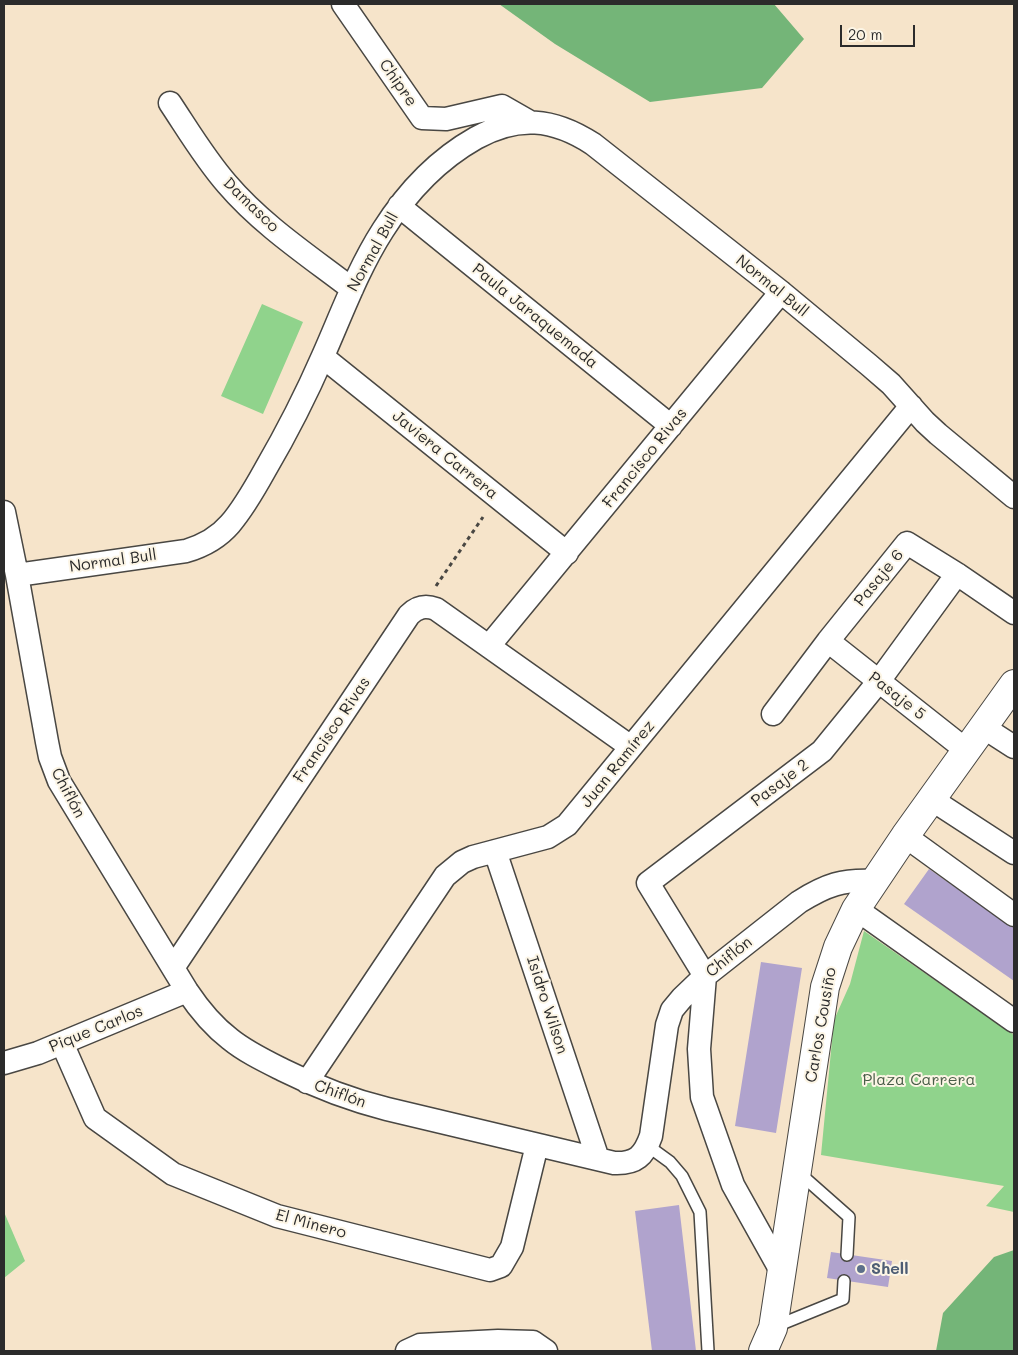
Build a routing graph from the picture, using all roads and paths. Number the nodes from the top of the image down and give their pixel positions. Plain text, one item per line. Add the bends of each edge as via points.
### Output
1 (343, 4) edge
2 (170, 102) dead end
3 (530, 122) junction
4 (399, 206) junction
5 (352, 289) junction
6 (781, 292) junction
7 (323, 357) junction
8 (911, 406) junction
9 (671, 426) junction
10 (497, 496) junction
11 (1014, 497) edge
12 (4, 512) edge
13 (567, 553) junction
14 (957, 574) junction
15 (17, 575) junction
16 (422, 607) junction
17 (1014, 613) edge
18 (828, 641) junction
19 (489, 646) junction
20 (880, 682) junction
21 (1014, 684) edge
22 (773, 714) dead end
23 (983, 727) junction
24 (632, 747) junction
25 (1014, 748) edge
26 (966, 750) junction
27 (931, 799) junction
28 (905, 836) junction
29 (1012, 846) edge
30 (495, 852) junction
31 (875, 881) junction
32 (856, 910) junction
33 (1014, 915) edge
34 (173, 968) junction
35 (705, 976) junction
36 (187, 991) junction
37 (1014, 1021) edge
38 (62, 1043) junction
39 (4, 1063) edge
40 (307, 1082) junction
41 (537, 1145) junction
42 (648, 1146) junction
43 (598, 1159) junction
44 (797, 1170) junction
45 (847, 1255) dead end
46 (780, 1271) junction
47 (844, 1281) dead end
48 (770, 1343) edge
49 (407, 1351) edge
50 (546, 1351) edge
51 (708, 1351) edge

1 - 3 street, Chipre via 422,118 446,119 502,106
2 - 5 street, Damasco via 228,185 265,222
3 - 4 street, Normal Bull via 502,126 465,144 421,179
3 - 6 street, Normal Bull via 563,128 586,139
4 - 5 street, Normal Bull via 382,230
4 - 9 street, Paula Jaraquemada
5 - 7 street, Normal Bull
6 - 8 street, Normal Bull via 891,384
6 - 9 street, Francisco Rivas
7 - 10 street, Javiera Carrera
7 - 15 street, Normal Bull via 257,484 230,524 209,542 186,551
8 - 11 street, Normal Bull via 938,434
8 - 24 street, Juan Ramírez
9 - 13 street, Francisco Rivas
10 - 13 street, Javiera Carrera
10 - 16 path
12 - 15 street, Chiflón
13 - 19 street, Francisco Rivas
14 - 17 street, Pasaje 6
14 - 18 street, Pasaje 6 via 907,543
14 - 20 street, Pasaje 2
15 - 34 street, Chiflón via 53,768
16 - 19 street via 436,609
16 - 34 street, Francisco Rivas via 409,615
18 - 20 street, Pasaje 5
18 - 22 street, Pasaje 6
19 - 24 street
20 - 26 street, Pasaje 5
20 - 35 street, Pasaje 2 via 822,751 648,883
21 - 23 main road, Carlos Cousiño
23 - 25 street
23 - 26 main road, Carlos Cousiño
24 - 30 street, Juan Ramírez via 567,825 548,837
26 - 27 main road, Carlos Cousiño
27 - 28 main road, Carlos Cousiño
27 - 29 street
28 - 31 main road, Carlos Cousiño
28 - 33 street
30 - 40 street, Juan Ramírez via 462,862 445,876
30 - 43 street, Isidro Wilson
31 - 32 main road, Carlos Cousiño
31 - 35 street, Chiflón via 845,881 814,892
32 - 37 street
32 - 44 main road, Carlos Cousiño via 838,947 825,987
34 - 36 street, Chiflón
35 - 42 street, Chiflón via 676,1003 668,1017
35 - 46 street via 699,1049 702,1097 733,1185
36 - 38 street, Pique Carlos
36 - 40 street, Chiflón via 199,1009 229,1039
38 - 39 street, Pique Carlos
38 - 41 street, El Minero via 95,1118 172,1174 277,1216 490,1270 501,1266 512,1247
40 - 41 street, Chiflón via 379,1108
41 - 43 street, Chiflón
42 - 43 street, Chiflón via 639,1157 624,1163
42 - 51 lane via 670,1162 682,1176 700,1212
44 - 45 lane via 849,1217
44 - 46 main road, Carlos Cousiño
46 - 48 main road, Carlos Cousiño
47 - 48 lane via 843,1299
49 - 50 street via 420,1345 498,1341 533,1342

